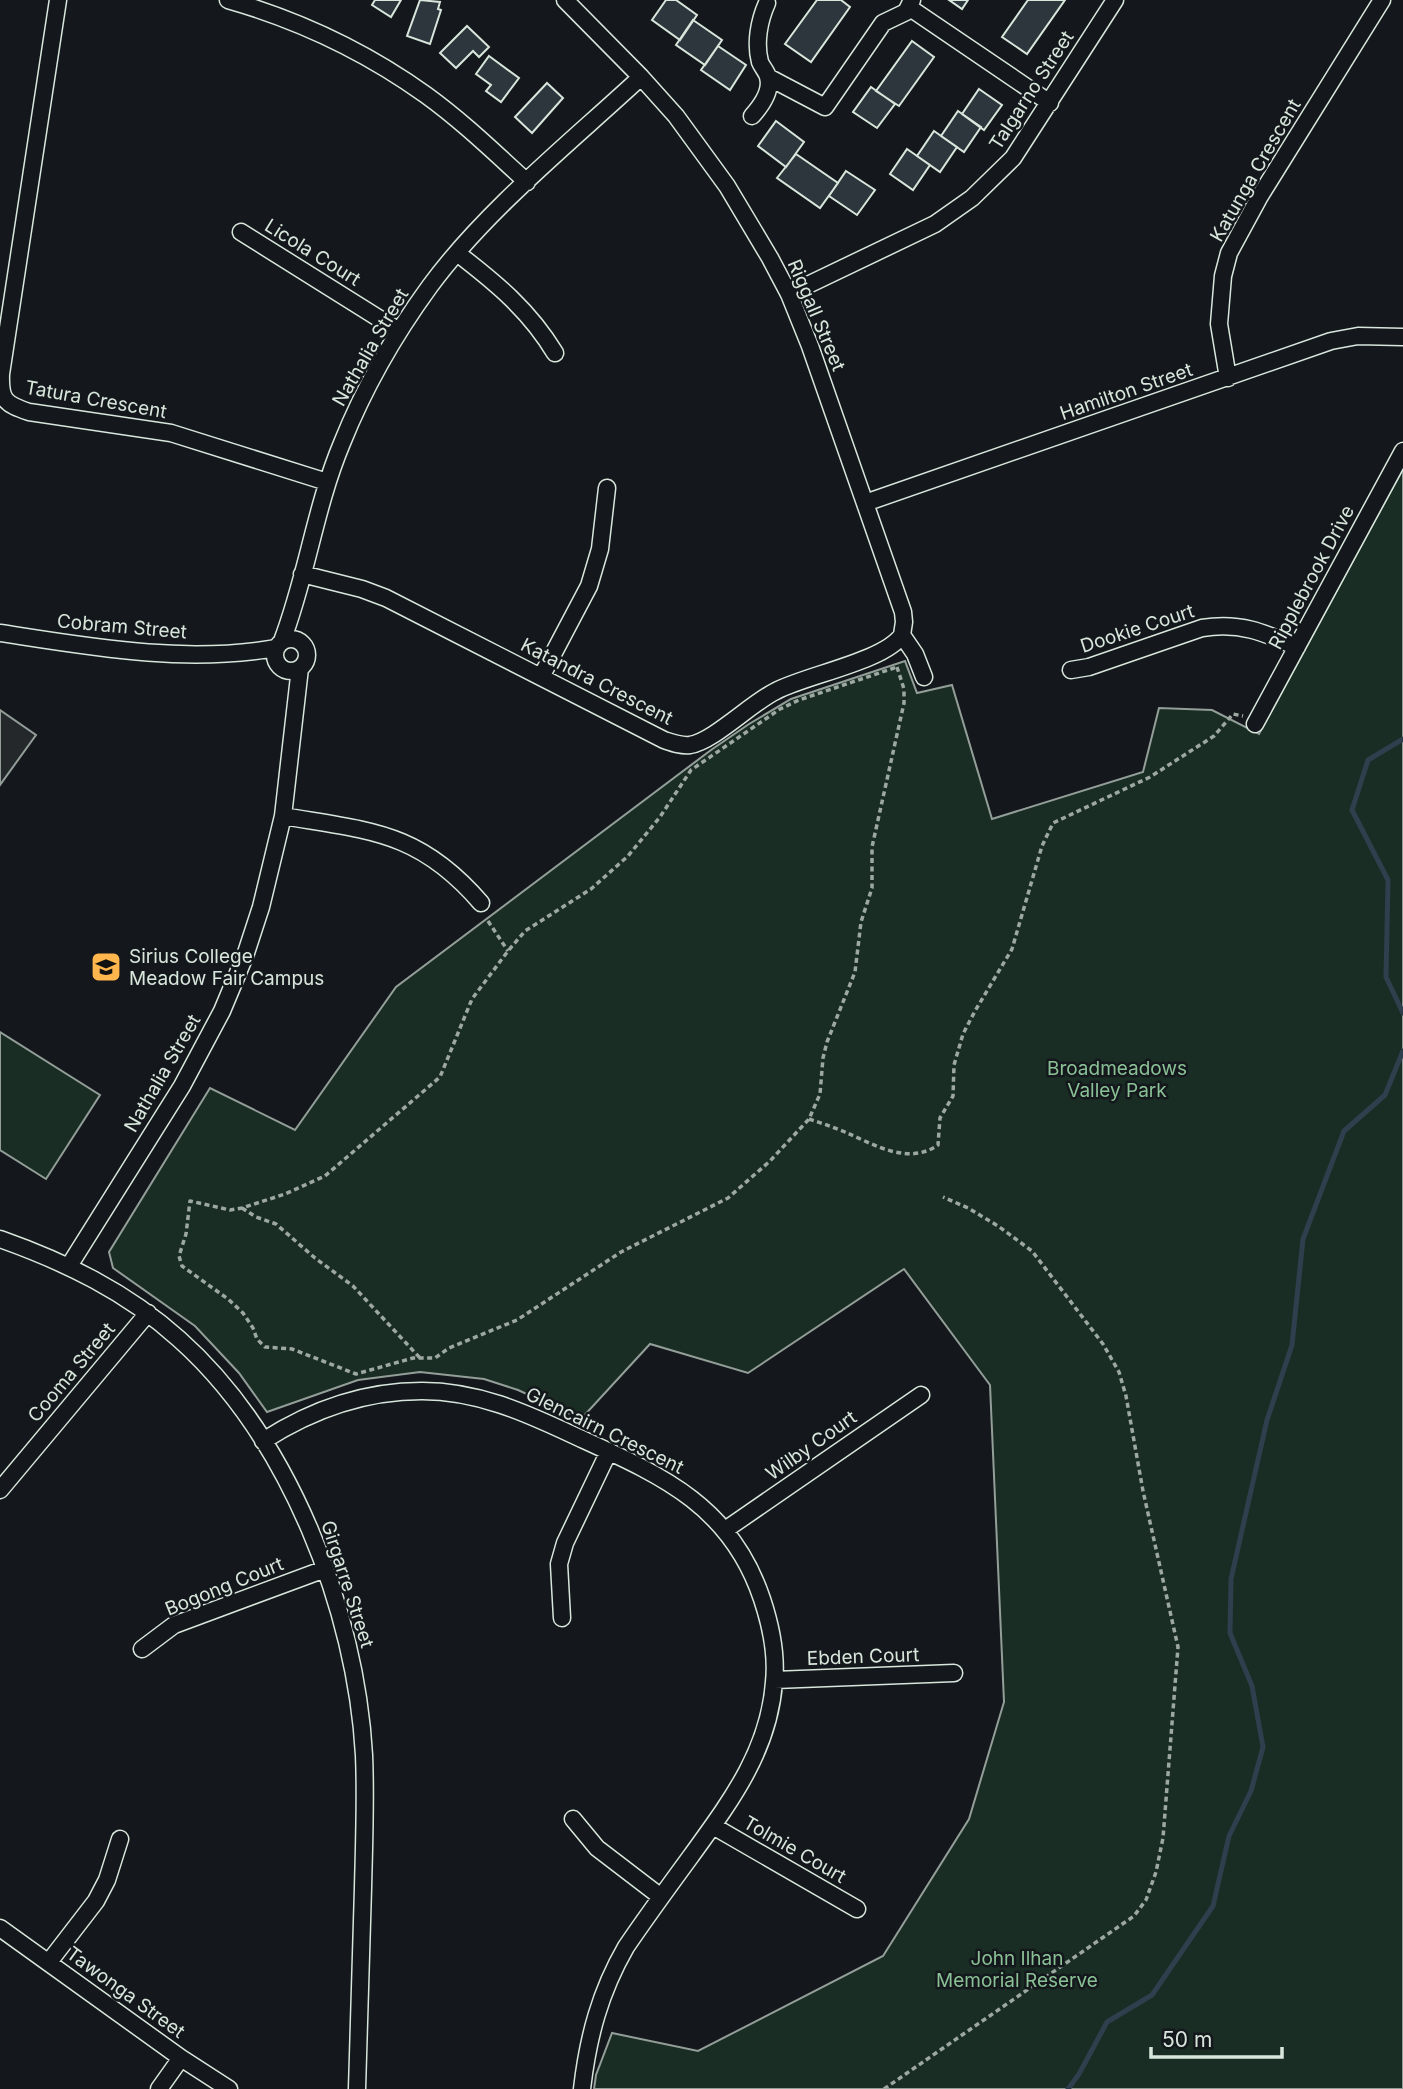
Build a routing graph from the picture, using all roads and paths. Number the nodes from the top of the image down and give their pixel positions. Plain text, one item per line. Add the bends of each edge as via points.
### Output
1 (58, 0) edge
2 (229, 0) edge
3 (552, 0) edge
4 (565, 0) edge
5 (1115, 0) edge
6 (1382, 0) edge
7 (767, 3) dead end
8 (911, 4) edge
9 (580, 17) junction
10 (641, 77) junction
11 (768, 77) junction
12 (1050, 103) junction
13 (752, 116) dead end
14 (527, 182) junction
15 (241, 232) dead end
16 (457, 253) junction
17 (789, 294) junction
18 (399, 331) junction
19 (1403, 337) edge
20 (555, 352) dead end
21 (1228, 378) junction
22 (2, 399) edge
23 (1403, 451) edge
24 (327, 482) junction
25 (607, 488) dead end
26 (865, 503) junction
27 (302, 574) junction
28 (299, 593) junction
29 (0, 634) edge
30 (902, 635) junction
31 (302, 644) junction
32 (1297, 647) junction
33 (279, 655) junction
34 (300, 668) junction
35 (1071, 670) dead end
36 (541, 677) junction
37 (924, 677) dead end
38 (1257, 721) joint
39 (292, 723) junction
40 (283, 816) junction
41 (481, 903) dead end
42 (488, 921) dead end
43 (508, 951) junction
44 (809, 1119) junction
45 (943, 1197) dead end
46 (242, 1208) junction
47 (0, 1239) edge
48 (69, 1266) junction
49 (148, 1314) junction
50 (420, 1358) junction
51 (921, 1395) dead end
52 (263, 1441) junction
53 (609, 1451) junction
54 (0, 1490) edge
55 (725, 1530) junction
56 (325, 1569) junction
57 (562, 1618) dead end
58 (142, 1649) dead end
59 (954, 1673) dead end
60 (775, 1681) junction
61 (573, 1819) dead end
62 (713, 1826) junction
63 (120, 1839) dead end
64 (661, 1897) junction
65 (857, 1909) dead end
66 (0, 1928) edge
67 (50, 1962) junction
68 (181, 2058) junction
69 (159, 2089) edge
70 (229, 2089) edge
71 (357, 2089) edge
72 (582, 2089) edge
73 (884, 2089) edge

1 - 22 street, Tatura Crescent via 1,374
2 - 14 street via 297,24 380,65 455,117
3 - 9 street, Riggall Street
4 - 9 street, Riggall Street
5 - 12 street, Talgarno Street
6 - 21 street, Katunga Crescent via 1259,196 1230,253 1219,324
7 - 11 street via 758,48
8 - 11 street via 883,23 825,107
8 - 12 street
9 - 10 street, Riggall Street
10 - 14 street, Nathalia Street
10 - 17 street, Riggall Street via 727,186
11 - 13 street via 763,104
12 - 17 street, Talgarno Street via 1013,158 957,210
14 - 16 street, Nathalia Street
15 - 18 street, Licola Court
16 - 18 street, Nathalia Street
16 - 20 street via 532,318
17 - 26 street, Riggall Street
18 - 24 street, Nathalia Street via 363,395
19 - 21 street, Hamilton Street via 1358,336 1332,341
21 - 26 street, Hamilton Street
22 - 24 street, Tatura Crescent via 29,412 181,436
23 - 32 street, Ripplebrook Drive
24 - 27 street, Nathalia Street
25 - 36 street via 600,549 589,586
26 - 30 street, Riggall Street via 903,611
27 - 28 street, Nathalia Street
27 - 36 street, Katandra Crescent via 386,598
28 - 31 street, Nathalia Street
28 - 33 street, Nathalia Street
29 - 33 street, Cobram Street via 131,652
30 - 36 street, Katandra Crescent via 879,653 776,690 701,742 687,745 664,740
30 - 37 street, Riggall Street
31 - 33 street via 293,639
31 - 34 street via 307,653
32 - 35 street, Dookie Court via 1255,629 1219,625
32 - 38 street, Ripplebrook Drive
33 - 34 street via 291,671
33 - 39 street, Nathalia Street
34 - 39 street, Nathalia Street
38 - 44 path via 1233,714 1213,736 1150,777 1053,823 1012,948 963,1034 954,1065 953,1096 940,1118 937,1145 915,1153 888,1150
39 - 40 street, Nathalia Street
40 - 41 street via 396,838 453,872
40 - 48 street, Nathalia Street via 261,907 226,1003 182,1087
42 - 43 path
43 - 44 path via 525,931 591,890 628,856 691,770 789,704 897,667 904,703 872,847 872,888 861,922 852,986 827,1042 820,1094
43 - 46 path via 472,999 440,1077 324,1176
44 - 50 path via 728,1198 621,1252 517,1320 435,1358
45 - 73 path via 998,1226 1032,1251 1119,1372 1178,1647 1177,1678 1163,1838 1146,1900 1134,1916
46 - 50 path via 276,1224 353,1286
46 - 50 path via 230,1210 190,1201 178,1256 186,1270 243,1313 261,1344 292,1349 356,1374
47 - 48 street, Girgarre Street
48 - 49 street, Girgarre Street
49 - 52 street, Girgarre Street via 207,1367
49 - 54 street, Cooma Street
51 - 55 street, Wilby Court
52 - 53 street, Glencairn Crescent via 284,1427 352,1399 424,1391 469,1395 507,1405
52 - 56 street, Girgarre Street via 295,1498
53 - 55 street, Glencairn Crescent via 677,1487
53 - 57 street via 559,1564
55 - 60 street, Glencairn Crescent via 760,1593 772,1639
56 - 58 street, Bogong Court via 174,1625
56 - 71 street, Girgarre Street via 349,1650 364,1755
59 - 60 street, Ebden Court
60 - 62 street, Glencairn Crescent via 764,1737 752,1767
61 - 64 street via 597,1848
62 - 64 street, Glencairn Crescent
62 - 65 street, Tolmie Court
63 - 67 street via 96,1901
64 - 72 street, Glencairn Crescent via 626,1947 602,1995
66 - 67 street, Tawonga Street
67 - 68 street, Tawonga Street
68 - 69 street
68 - 70 street, Tawonga Street

